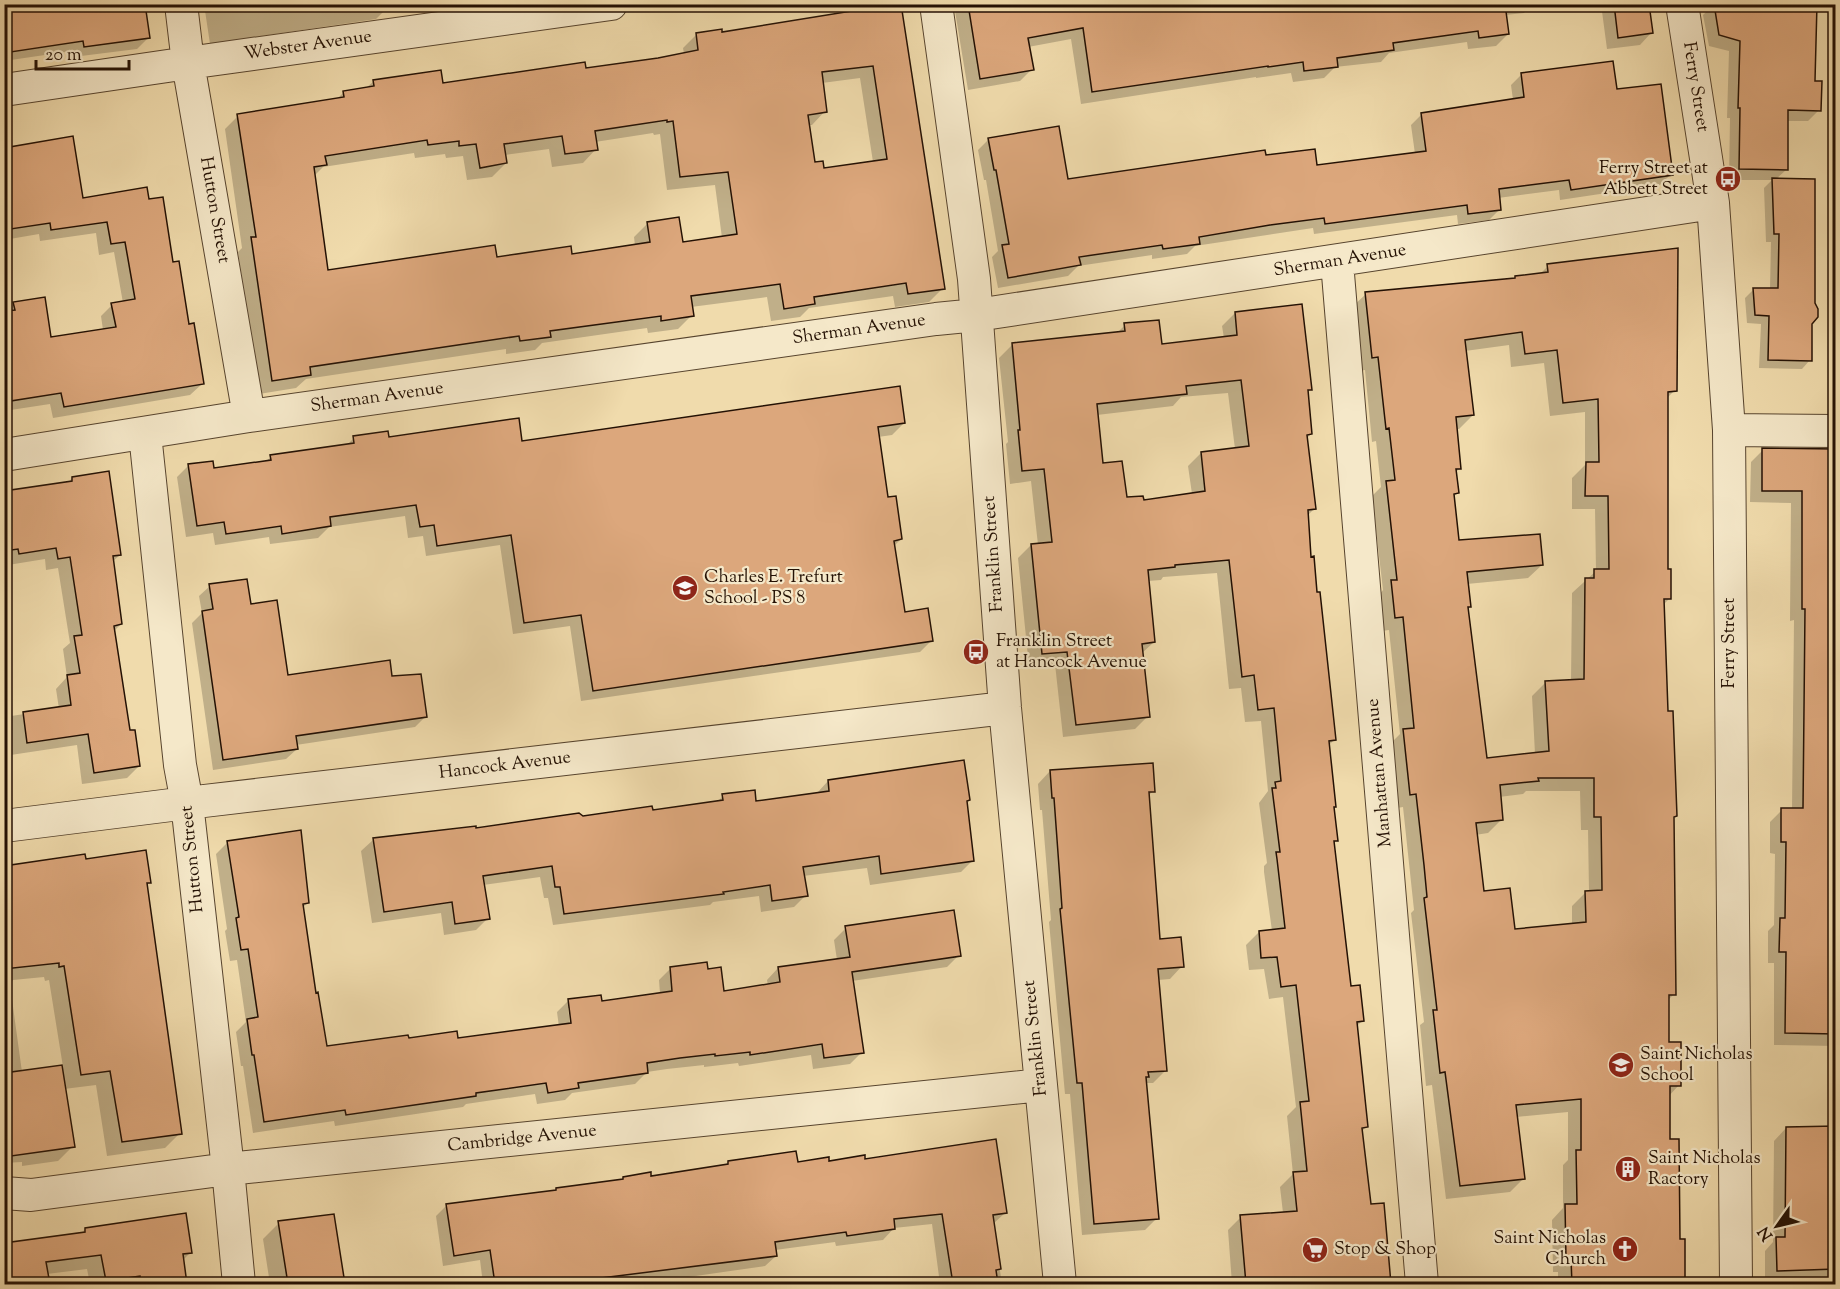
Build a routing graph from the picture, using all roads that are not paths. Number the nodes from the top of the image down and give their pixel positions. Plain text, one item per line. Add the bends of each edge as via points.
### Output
1 (181, 4) edge
2 (611, 4) edge
3 (936, 4) edge
4 (1682, 4) edge
5 (188, 63) junction
6 (4, 90) edge
7 (1713, 203) junction
8 (1337, 262) junction
9 (977, 315) junction
10 (249, 416) junction
11 (1729, 430) junction
12 (1836, 431) edge
13 (145, 434) junction
14 (4, 455) edge
15 (1005, 708) junction
16 (187, 802) junction
17 (4, 826) edge
18 (1041, 1085) junction
19 (228, 1169) junction
20 (4, 1193) edge
21 (239, 1284) edge
22 (1060, 1284) edge
23 (1422, 1284) edge
24 (1736, 1284) edge

1 - 5 street, Hutton Street
2 - 5 street, Webster Avenue
3 - 9 street, Franklin Street
4 - 7 street, Ferry Street
5 - 6 street, Webster Avenue
5 - 10 street, Hutton Street
7 - 8 street, Sherman Avenue
7 - 11 street, Ferry Street
8 - 9 street, Sherman Avenue
8 - 23 street, Manhattan Avenue
9 - 10 street, Sherman Avenue
9 - 15 street, Franklin Street
10 - 13 street, Sherman Avenue
11 - 12 street
11 - 24 street, Ferry Street
13 - 14 street, Sherman Avenue
13 - 16 street, Hutton Street
15 - 16 street, Hancock Avenue
15 - 18 street, Franklin Street
16 - 17 street, Hancock Avenue
16 - 19 street, Hutton Street
18 - 19 street, Cambridge Avenue
18 - 22 street, Franklin Street
19 - 20 street, Cambridge Avenue via 31,1195
19 - 21 street, Hutton Street

